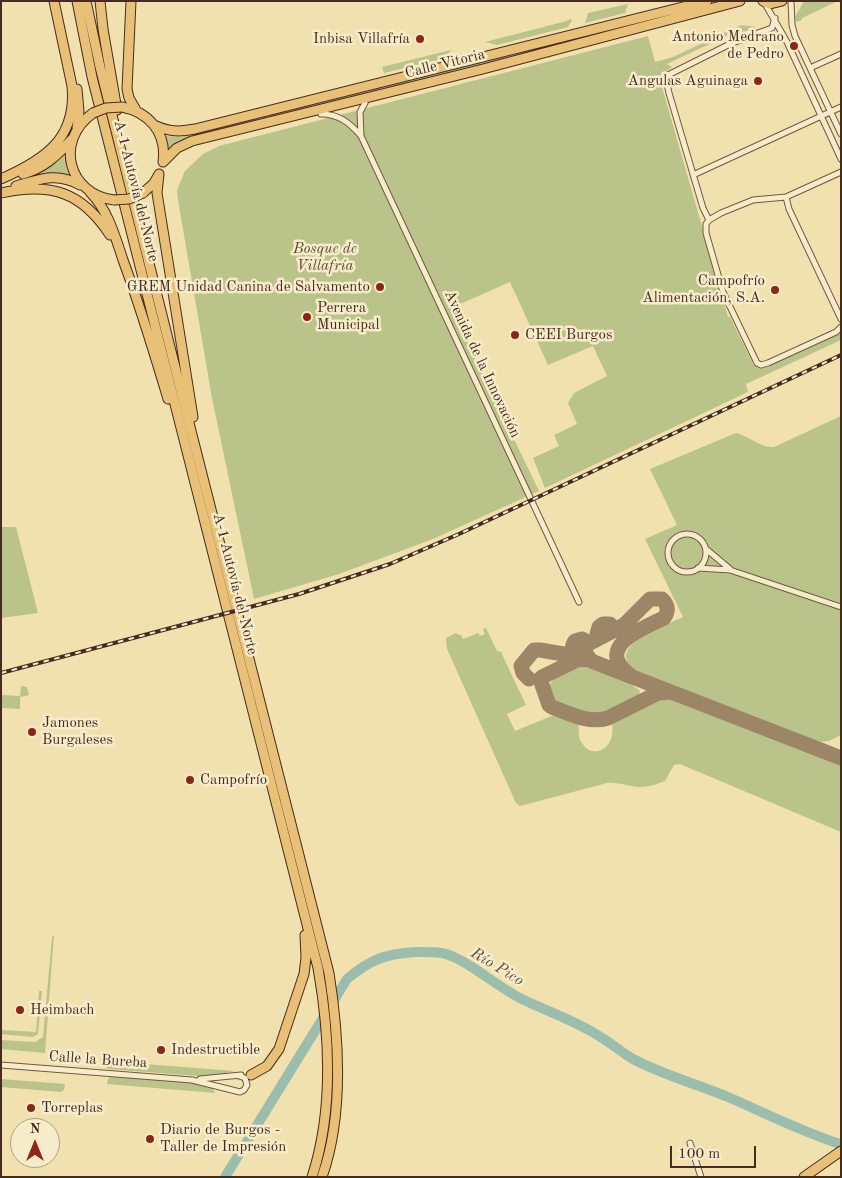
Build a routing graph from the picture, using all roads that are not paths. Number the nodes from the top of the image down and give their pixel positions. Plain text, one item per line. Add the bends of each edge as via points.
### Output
1 (54, 1) edge
2 (76, 1) edge
3 (86, 1) edge
4 (100, 1) edge
5 (131, 1) edge
6 (707, 1) edge
7 (740, 1) edge
8 (782, 1) edge
9 (790, 1) edge
10 (764, 2) edge
11 (775, 18) junction
12 (62, 31) junction
13 (841, 54) edge
14 (810, 68) junction
15 (365, 103) dead end
16 (841, 107) edge
17 (136, 110) junction
18 (830, 112) junction
19 (321, 114) dead end
20 (821, 116) junction
21 (154, 125) junction
22 (78, 128) junction
23 (841, 134) edge
24 (361, 136) junction
25 (72, 138) junction
26 (841, 158) edge
27 (163, 162) junction
28 (841, 172) edge
29 (160, 174) junction
30 (693, 175) junction
31 (128, 177) junction
32 (1, 179) edge
33 (1, 190) edge
34 (87, 190) junction
35 (1, 194) edge
36 (786, 197) junction
37 (709, 220) junction
38 (140, 306) junction
39 (841, 319) edge
40 (841, 327) edge
41 (206, 491) junction
42 (201, 505) junction
43 (705, 548) junction
44 (698, 568) junction
45 (730, 570) junction
46 (580, 602) dead end
47 (841, 607) edge
48 (276, 802) junction
49 (1, 1065) edge
50 (251, 1075) joint
51 (239, 1076) junction
52 (192, 1080) junction
53 (690, 1142) dead end
54 (841, 1151) edge
55 (312, 1177) edge
56 (322, 1177) edge
57 (700, 1177) edge
58 (804, 1177) edge

1 - 12 highway
2 - 42 highway, A-1 Autovía del Norte via 92,77
3 - 31 highway, A-1 Autovía del Norte
4 - 31 highway via 102,30
5 - 17 highway via 127,89
6 - 21 highway, Calle Vitoria via 196,129 175,132
7 - 27 highway, Calle Vitoria via 192,141 178,148
8 - 10 highway via 775,4
9 - 14 street via 795,36
10 - 11 street
11 - 20 street
11 - 30 street via 772,28 737,41 666,76
12 - 22 highway via 78,97
12 - 32 highway via 73,96 67,124 57,143 40,160
13 - 14 street
14 - 18 street
15 - 24 street, Avenida de la Innovación via 360,112
16 - 18 street
17 - 21 highway
17 - 22 highway, bridge via 106,108 92,113
18 - 20 street
18 - 23 street
19 - 24 street, Avenida de la Innovación via 342,119
20 - 26 street
20 - 30 street
21 - 27 highway via 163,145
22 - 25 highway
24 - 46 street, Avenida de la Innovación
25 - 32 highway via 52,160 38,169
25 - 34 highway via 71,162
27 - 29 highway
28 - 36 street
29 - 34 highway, bridge via 143,193 129,199 102,198
29 - 41 highway via 157,193
30 - 37 street
31 - 41 highway, A-1 Autovía del Norte
33 - 34 highway via 46,177 70,179
34 - 38 highway via 106,214
35 - 38 highway via 27,189 51,190 88,207 111,236
36 - 37 street via 753,200
36 - 39 street
37 - 40 street via 706,233 723,292 757,364 772,362
38 - 42 highway via 194,496
41 - 56 highway, A-1 Autovía del Norte via 332,990 337,1076 334,1119
42 - 48 highway, A-1 Autovía del Norte
43 - 44 street via 704,562
43 - 44 street via 700,539 689,534 677,537 670,546 670,559 677,568 689,571
43 - 45 street
44 - 45 street
45 - 47 street
48 - 50 highway via 278,826 306,940 305,966 279,1049 267,1066
48 - 55 highway, A-1 Autovía del Norte via 324,1003 328,1064 325,1110 320,1149
49 - 52 street, Calle la Bureba
50 - 51 street, Calle la Bureba
51 - 52 street, Calle la Bureba
51 - 52 street, Calle la Bureba via 247,1081 240,1092
53 - 57 street
54 - 58 highway

